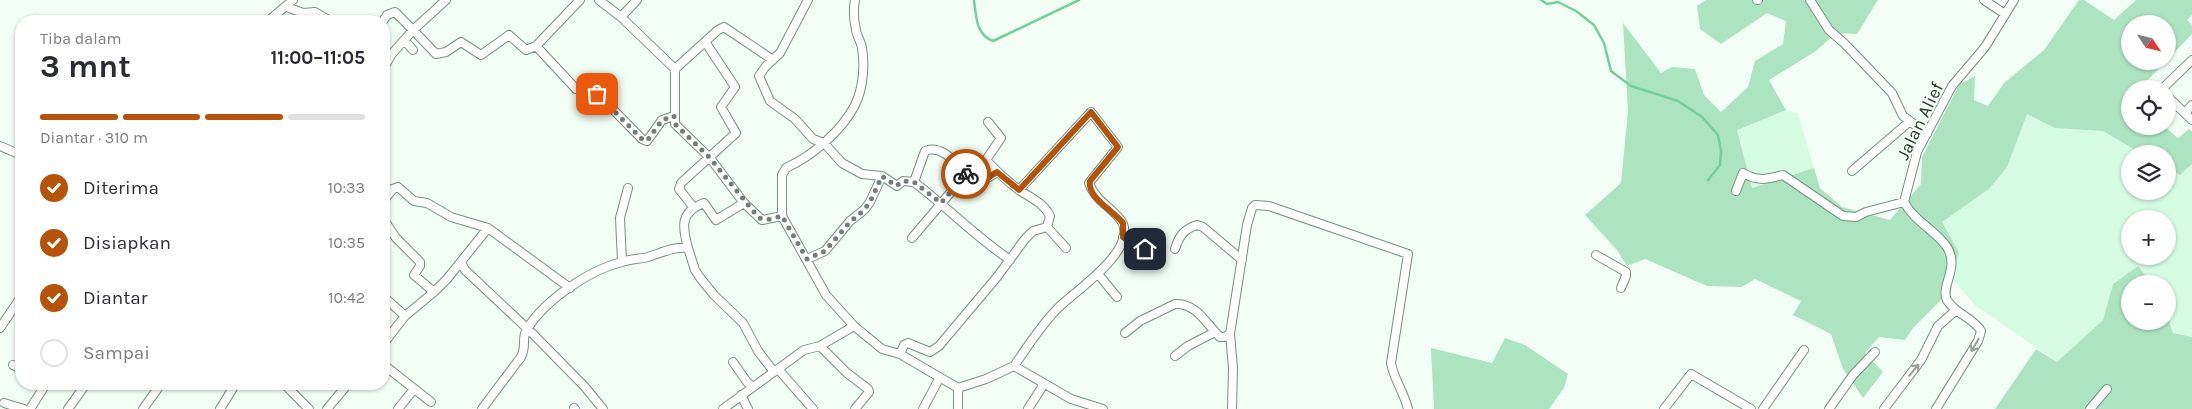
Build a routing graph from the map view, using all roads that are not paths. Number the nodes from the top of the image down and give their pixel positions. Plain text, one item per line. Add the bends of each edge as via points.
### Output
1 (293, 0) edge
2 (446, 0) edge
3 (580, 0) edge
4 (599, 0) edge
5 (637, 0) edge
6 (808, 0) edge
7 (855, 0) edge
8 (1810, 0) edge
9 (1984, 0) edge
10 (2014, 0) edge
11 (287, 7) junction
12 (2005, 14) junction
13 (276, 15) edge
14 (320, 15) edge
15 (387, 15) edge
16 (621, 17) junction
17 (413, 30) junction
18 (405, 41) junction
19 (706, 43) junction
20 (536, 46) junction
21 (413, 50) dead end
22 (390, 57) edge
23 (773, 60) junction
24 (2192, 60) edge
25 (675, 69) junction
26 (2171, 80) edge
27 (2176, 105) edge
28 (2192, 105) edge
29 (2185, 113) junction
30 (674, 116) junction
31 (2192, 120) edge
32 (988, 122) dead end
33 (1909, 122) junction
34 (1926, 134) junction
35 (824, 143) junction
36 (0, 146) edge
37 (15, 152) edge
38 (710, 158) junction
39 (1852, 171) dead end
40 (997, 172) junction
41 (967, 173) junction
42 (882, 176) junction
43 (914, 182) junction
44 (628, 188) dead end
45 (1019, 190) junction
46 (1736, 191) dead end
47 (390, 193) edge
48 (1904, 202) junction
49 (744, 203) junction
50 (941, 203) junction
51 (694, 208) junction
52 (782, 216) junction
53 (1047, 227) junction
54 (488, 228) junction
55 (390, 229) edge
56 (1123, 237) junction
57 (912, 238) dead end
58 (688, 248) junction
59 (1066, 248) dead end
60 (1145, 249) dead end
61 (1175, 249) dead end
62 (1596, 255) dead end
63 (807, 259) junction
64 (1010, 260) junction
65 (1242, 260) junction
66 (622, 261) junction
67 (461, 262) junction
68 (1098, 274) junction
69 (570, 288) junction
70 (1621, 288) dead end
71 (434, 292) junction
72 (1116, 297) dead end
73 (390, 302) edge
74 (15, 306) edge
75 (1955, 310) junction
76 (405, 316) junction
77 (854, 326) junction
78 (0, 328) edge
79 (527, 329) junction
80 (1215, 332) junction
81 (1126, 333) dead end
82 (1230, 334) junction
83 (390, 335) edge
84 (820, 346) junction
85 (1804, 350) dead end
86 (1875, 352) dead end
87 (900, 354) junction
88 (1175, 356) dead end
89 (733, 362) dead end
90 (1014, 366) junction
91 (390, 370) edge
92 (776, 370) junction
93 (940, 377) junction
94 (1044, 384) junction
95 (753, 388) junction
96 (958, 388) junction
97 (414, 389) junction
98 (2107, 389) dead end
99 (42, 390) edge
100 (82, 390) edge
101 (157, 390) edge
102 (232, 390) edge
103 (290, 390) edge
104 (343, 390) edge
105 (741, 395) junction
106 (431, 402) dead end
107 (4, 403) dead end
108 (224, 407) edge
109 (24, 409) edge
110 (30, 409) edge
111 (68, 409) edge
112 (143, 409) edge
113 (309, 409) edge
114 (327, 409) edge
115 (398, 409) edge
116 (482, 409) edge
117 (603, 409) edge
118 (723, 409) edge
119 (748, 409) edge
120 (813, 409) edge
121 (854, 409) edge
122 (923, 409) edge
123 (958, 409) edge
124 (1028, 409) edge
125 (1103, 409) edge
126 (1232, 409) edge
127 (1408, 409) edge
128 (1664, 409) edge
129 (1750, 409) edge
130 (1763, 409) edge
131 (1829, 409) edge
132 (1884, 409) edge
133 (1936, 409) edge
134 (2090, 409) edge

1 - 11 street
2 - 17 street
3 - 20 street
4 - 16 street
5 - 16 street
6 - 23 street
7 - 35 street via 856,31 862,47 861,84 856,104
8 - 33 street via 1829,30 1892,93
9 - 12 street
10 - 12 street, Jalan Alief
11 - 13 street
11 - 14 street
12 - 34 street, Jalan Alief via 1985,47 1952,86
15 - 17 street via 395,12
16 - 25 street
17 - 18 street
17 - 20 street via 436,54 446,52 461,42 481,56 509,35 526,50
18 - 21 street
18 - 22 street
19 - 23 street via 724,27
19 - 25 street
19 - 38 street via 735,87 721,107 736,134
20 - 30 street via 576,89 592,88 642,139 647,141 662,120
23 - 35 street via 759,76 770,101 795,119 813,139
24 - 26 street
25 - 30 street
27 - 29 street
28 - 29 street
29 - 31 street
30 - 38 street via 675,124
32 - 40 street via 1001,138 986,160
33 - 34 street
33 - 39 street
34 - 48 street, Jalan Alief
35 - 42 street via 842,163 866,175
35 - 52 street via 782,172
36 - 37 street
38 - 49 street
38 - 51 street via 684,179 679,189
40 - 41 street via 976,185
40 - 45 street
41 - 43 street via 940,151 927,149
41 - 50 street
42 - 43 street via 896,186 903,181
42 - 63 street via 864,210 825,251
43 - 50 street
44 - 66 street via 620,218
45 - 53 street via 1048,210
45 - 56 street via 1091,112 1118,147 1090,185 1099,200 1123,223
46 - 48 street via 1742,174 1766,180 1783,175 1843,216 1856,217
47 - 54 street via 398,187 414,201 427,203 456,219
48 - 75 street via 1950,253 1951,273 1946,296
49 - 51 street via 716,220 704,203
49 - 52 street via 762,220
50 - 57 street
50 - 64 street via 986,244
51 - 58 street via 684,222
52 - 63 street
53 - 59 street
53 - 64 street via 1033,231
54 - 67 street
54 - 69 street
55 - 71 street via 420,262 414,274
56 - 60 street
56 - 68 street via 1120,246
58 - 66 street via 679,247 639,260
58 - 92 street via 698,275 714,296 743,323 758,351
61 - 65 street via 1179,237 1197,224
62 - 70 street via 1626,272
63 - 77 street via 826,295
64 - 87 street via 934,351 908,343
65 - 82 street
65 - 127 street via 1247,225 1256,205 1269,206 1408,254 1391,363
66 - 69 street
67 - 71 street
67 - 79 street
68 - 72 street
68 - 90 street via 1043,325
69 - 79 street via 554,299
71 - 76 street
73 - 76 street
74 - 78 street
132 -> 75 street via 1922,360 1938,326
75 -> 133 street via 1976,325 1981,336
76 - 83 street
77 - 84 street
77 - 87 street via 882,349
79 - 116 street via 523,336 526,349
79 - 117 street
80 - 81 street via 1201,315 1174,304 1140,321
80 - 82 street via 1222,338
80 - 88 street
82 - 126 street
84 - 92 street via 804,350
84 - 121 street via 847,374 868,389 869,392
85 - 130 street
86 - 131 street via 1854,374
87 - 93 street
89 - 95 street
90 - 94 street
90 - 96 street
91 - 97 street
92 - 95 street
92 - 120 street
93 - 96 street
93 - 122 street
94 - 124 street
94 - 125 street via 1071,399
95 - 105 street
96 - 123 street
97 - 106 street
97 - 115 street
98 - 134 street
99 - 110 street
100 - 111 street
101 - 112 street
102 - 108 street
103 - 113 street
104 - 114 street
105 - 118 street
105 - 119 street
107 - 109 street
128 - 129 street via 1691,374

